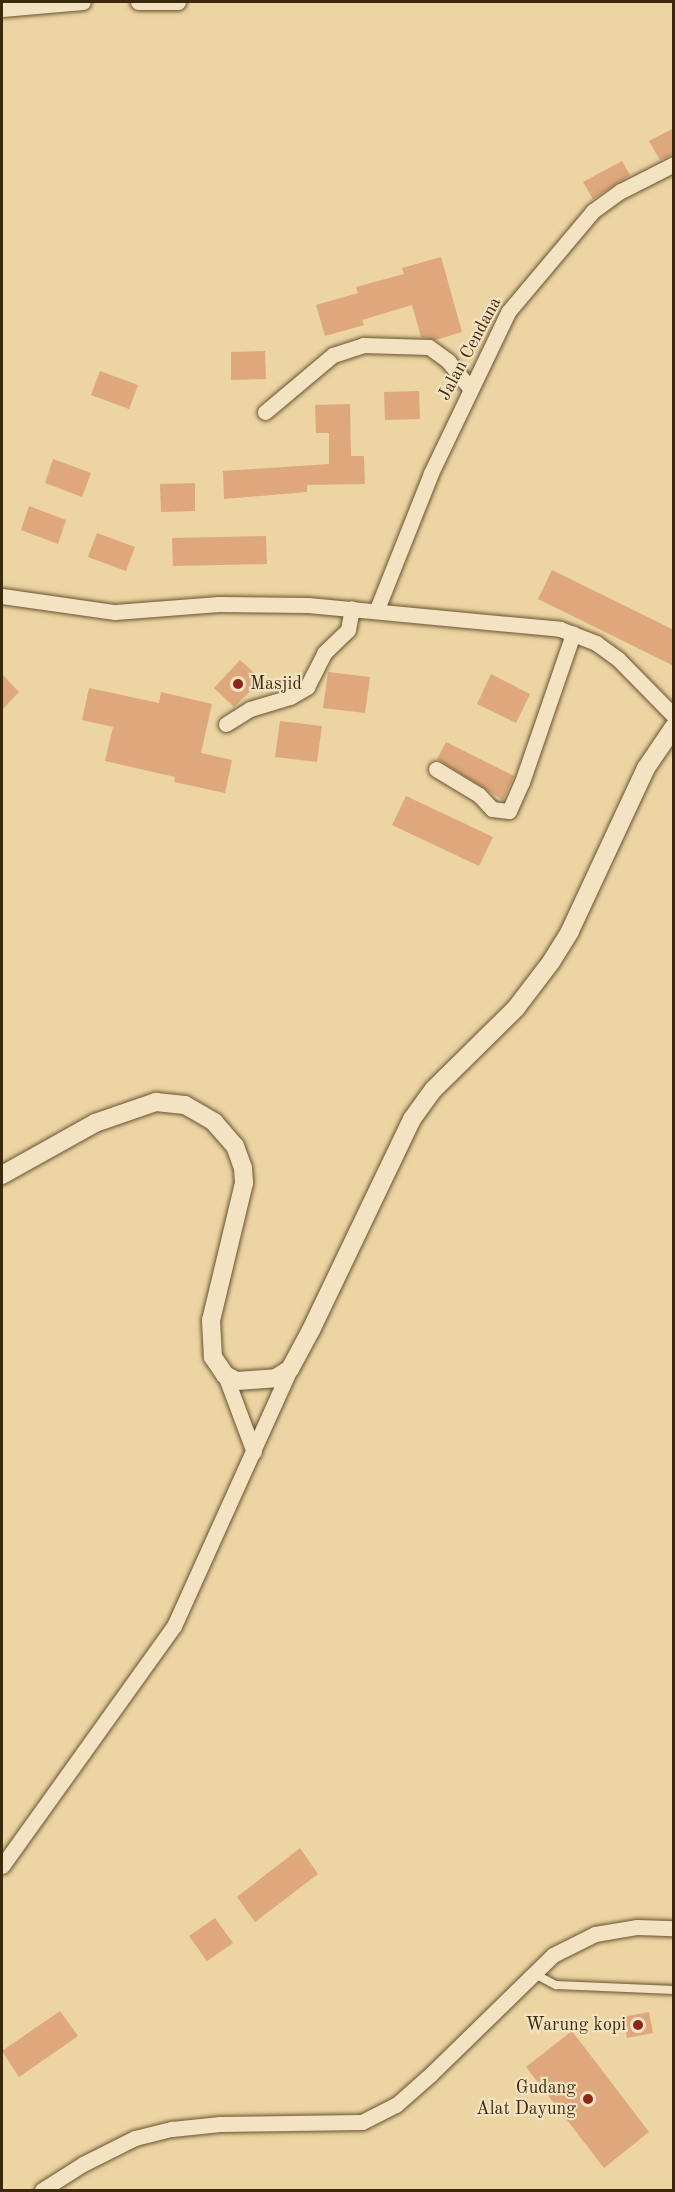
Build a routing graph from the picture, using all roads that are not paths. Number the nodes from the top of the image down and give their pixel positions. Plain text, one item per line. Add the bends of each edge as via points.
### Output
1 (83, 2) edge
2 (138, 2) edge
3 (178, 2) edge
4 (2, 9) edge
5 (674, 164) edge
6 (469, 387) junction
7 (265, 412) dead end
8 (2, 596) edge
9 (352, 608) junction
10 (377, 609) junction
11 (573, 633) junction
12 (674, 716) edge
13 (226, 724) dead end
14 (674, 727) edge
15 (436, 769) dead end
16 (2, 1175) edge
17 (290, 1369) junction
18 (225, 1375) junction
19 (254, 1452) junction
20 (2, 1866) edge
21 (674, 1928) edge
22 (531, 1972) junction
23 (674, 1990) edge
24 (42, 2190) edge

1 - 4 street
2 - 3 street
5 - 6 street, Jalan Cendana via 621,191 571,234 508,312
6 - 7 street via 448,360 429,347 363,345 333,355
6 - 10 street, Jalan Cendana via 396,555
8 - 9 street via 115,612 219,604
9 - 10 street
9 - 13 street via 348,630 324,652 307,687
10 - 11 street via 528,624
11 - 12 street via 618,659
11 - 15 street via 522,782 508,811 492,809 479,795
14 - 17 street via 646,768 570,931 551,962 516,1008 434,1089 412,1119
16 - 18 street via 95,1123 156,1102 185,1105 214,1122 235,1146 243,1168 242,1200 211,1320 213,1357
17 - 18 street via 276,1378 258,1382 237,1381
17 - 19 street
18 - 19 street
19 - 20 street via 174,1626
21 - 22 street via 637,1927 595,1934 573,1942
22 - 23 lane via 556,1984
22 - 24 street via 432,2074 396,2105 362,2122 220,2124 172,2129 135,2138

